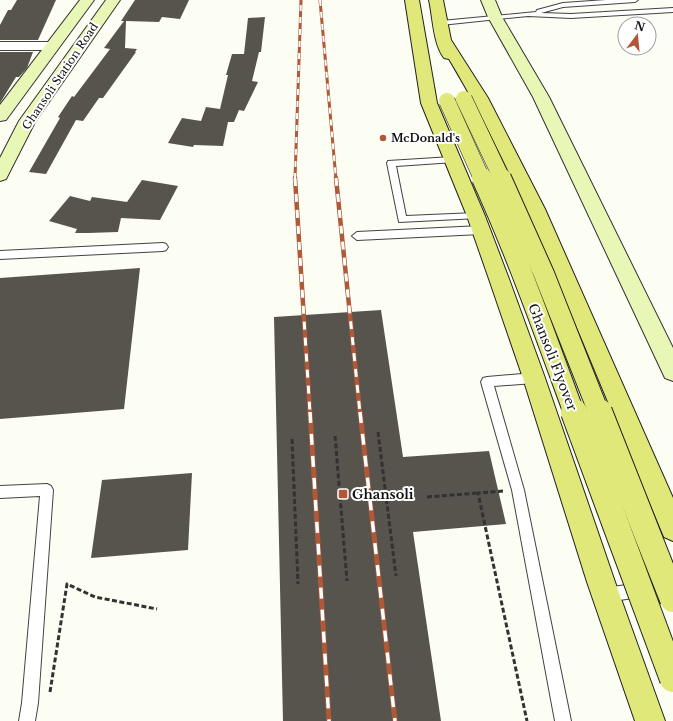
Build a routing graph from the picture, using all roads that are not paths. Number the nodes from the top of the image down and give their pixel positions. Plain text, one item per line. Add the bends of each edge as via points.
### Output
1 (87, 0) edge
2 (113, 0) edge
3 (412, 0) edge
4 (436, 0) edge
5 (488, 0) edge
6 (635, 0) edge
7 (673, 10) edge
8 (528, 14) junction
9 (495, 17) junction
10 (442, 32) junction
11 (420, 41) junction
12 (0, 46) edge
13 (52, 46) junction
14 (456, 100) junction
15 (0, 116) edge
16 (452, 160) junction
17 (0, 175) edge
18 (478, 223) junction
19 (357, 236) dead end
20 (163, 247) dead end
21 (0, 256) edge
22 (673, 371) edge
23 (534, 378) junction
24 (0, 492) edge
25 (673, 528) edge
26 (673, 586) edge
27 (660, 592) edge
28 (605, 595) junction
29 (673, 679) edge
30 (27, 721) edge
31 (563, 721) edge
32 (650, 721) edge

1 - 13 street, Ghansoli Station Road
2 - 17 street, Ghansoli Station Road via 27,122
3 - 11 main road
4 - 10 main road
5 - 9 street
6 - 8 lane via 563,5
7 - 8 lane via 571,16
8 - 9 lane
9 - 10 lane
9 - 22 street via 541,97
10 - 14 main road, Ghansoli Flyover
10 - 25 main road via 480,98 536,209
11 - 14 main road, Ghansoli Flyover
11 - 16 main road via 429,103
12 - 13 street
13 - 15 street, Ghansoli Station Road
14 - 27 main road, Ghansoli Flyover, bridge via 517,211 544,274
14 - 29 main road, Ghansoli Flyover, bridge
16 - 18 main road
16 - 18 lane via 391,162 402,220
18 - 19 lane
18 - 23 main road
20 - 21 lane
23 - 28 main road
23 - 31 lane via 487,382 518,490
24 - 30 lane via 47,490
26 - 27 lane
27 - 28 lane
28 - 32 main road

